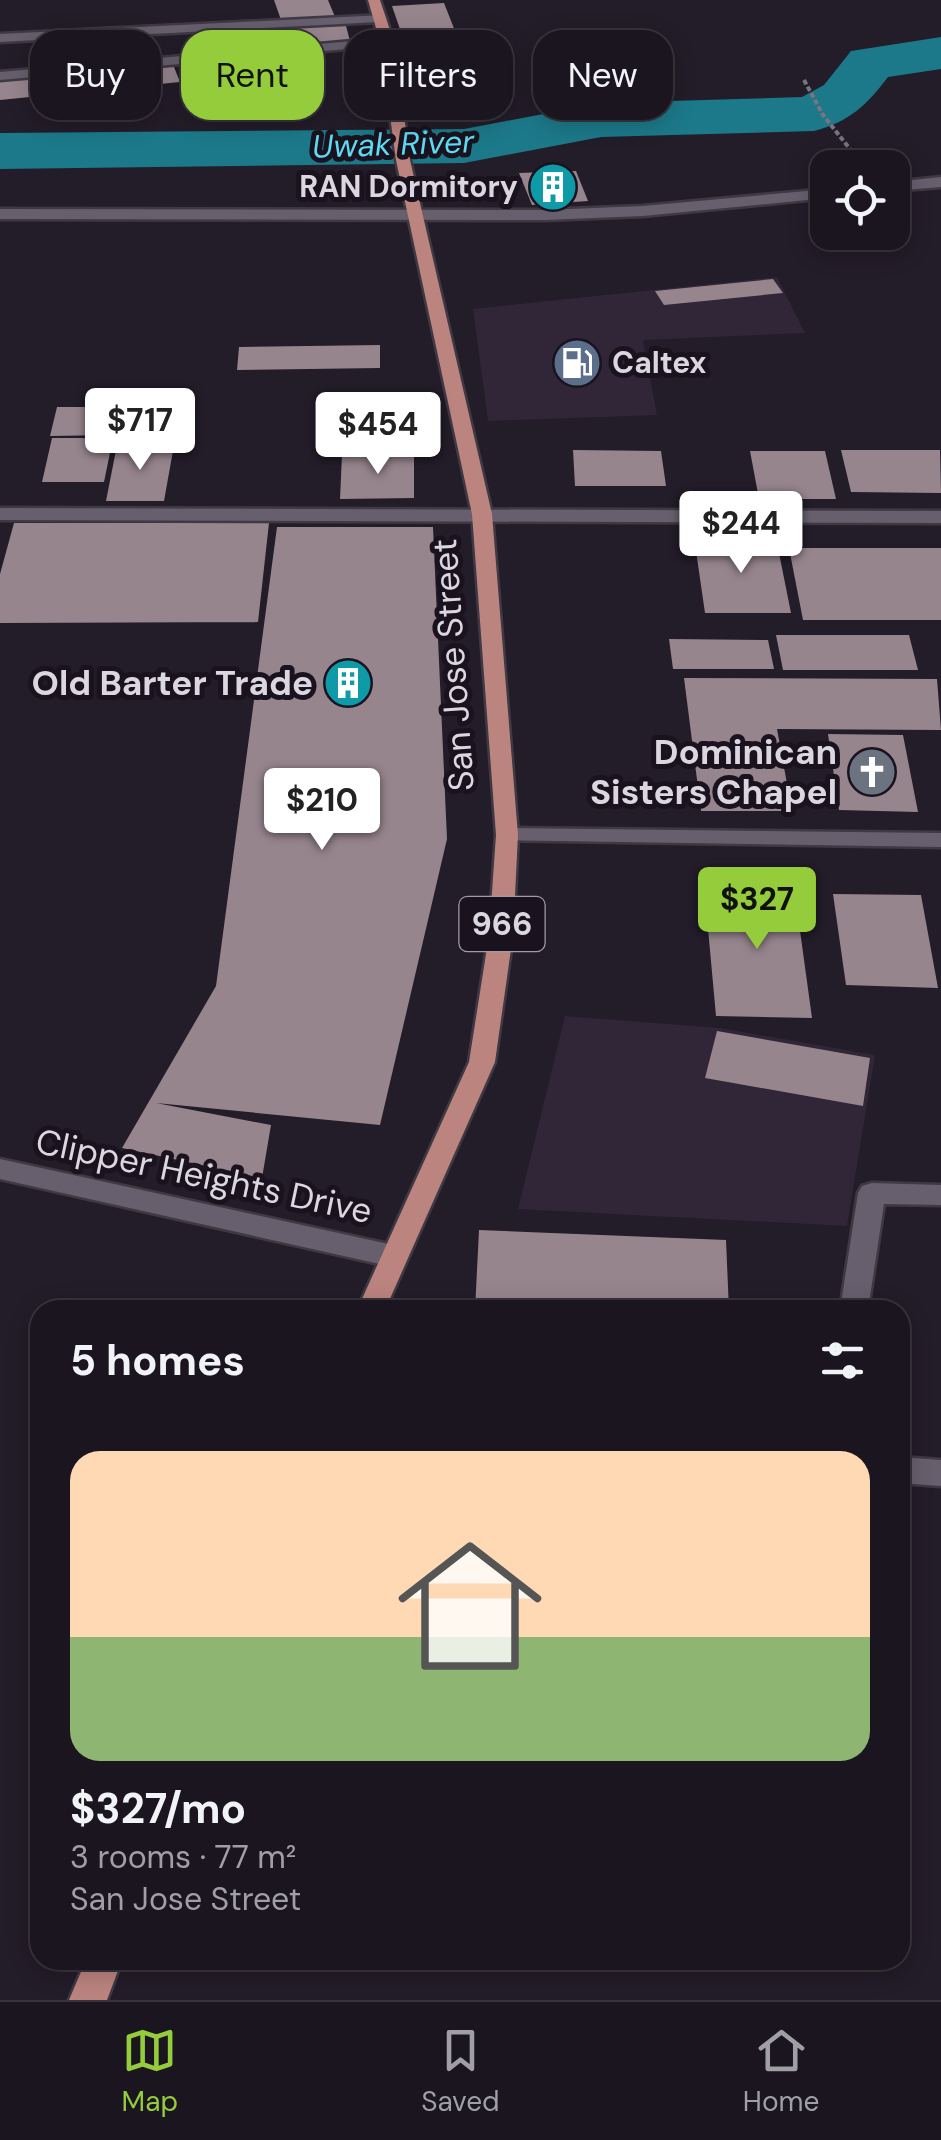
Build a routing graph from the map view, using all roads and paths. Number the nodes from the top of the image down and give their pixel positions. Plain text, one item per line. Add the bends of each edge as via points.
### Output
1 (374, 0) edge
2 (379, 18) junction
3 (382, 30) edge
4 (0, 38) edge
5 (344, 46) edge
6 (0, 76) edge
7 (804, 80) dead end
8 (399, 120) edge
9 (852, 150) edge
10 (941, 182) edge
11 (910, 185) edge
12 (810, 195) edge
13 (0, 214) edge
14 (418, 216) junction
15 (0, 514) edge
16 (482, 514) junction
17 (941, 517) edge
18 (507, 835) junction
19 (941, 840) edge
20 (0, 1169) edge
21 (941, 1195) edge
22 (393, 1256) junction
23 (375, 1300) edge
24 (856, 1300) edge
25 (910, 1471) edge
26 (941, 1474) edge
27 (100, 1970) edge
28 (88, 2000) edge

1 - 2 main road, San Jose Street / 966
2 - 3 main road, San Jose Street / 966
2 - 4 street
5 - 6 street
7 - 9 path via 815,108
8 - 14 main road, San Jose Street / 966
10 - 11 street
12 - 14 street via 643,211
13 - 14 street
14 - 16 main road, San Jose Street / 966
15 - 16 street
16 - 17 street
16 - 18 main road, San Jose Street / 966
18 - 19 street
18 - 22 main road, San Jose Street / 966 via 501,936 482,1062
20 - 22 street, Clipper Heights Drive
21 - 24 street via 872,1192
22 - 23 main road, San Jose Street / 966
25 - 26 street
27 - 28 main road

